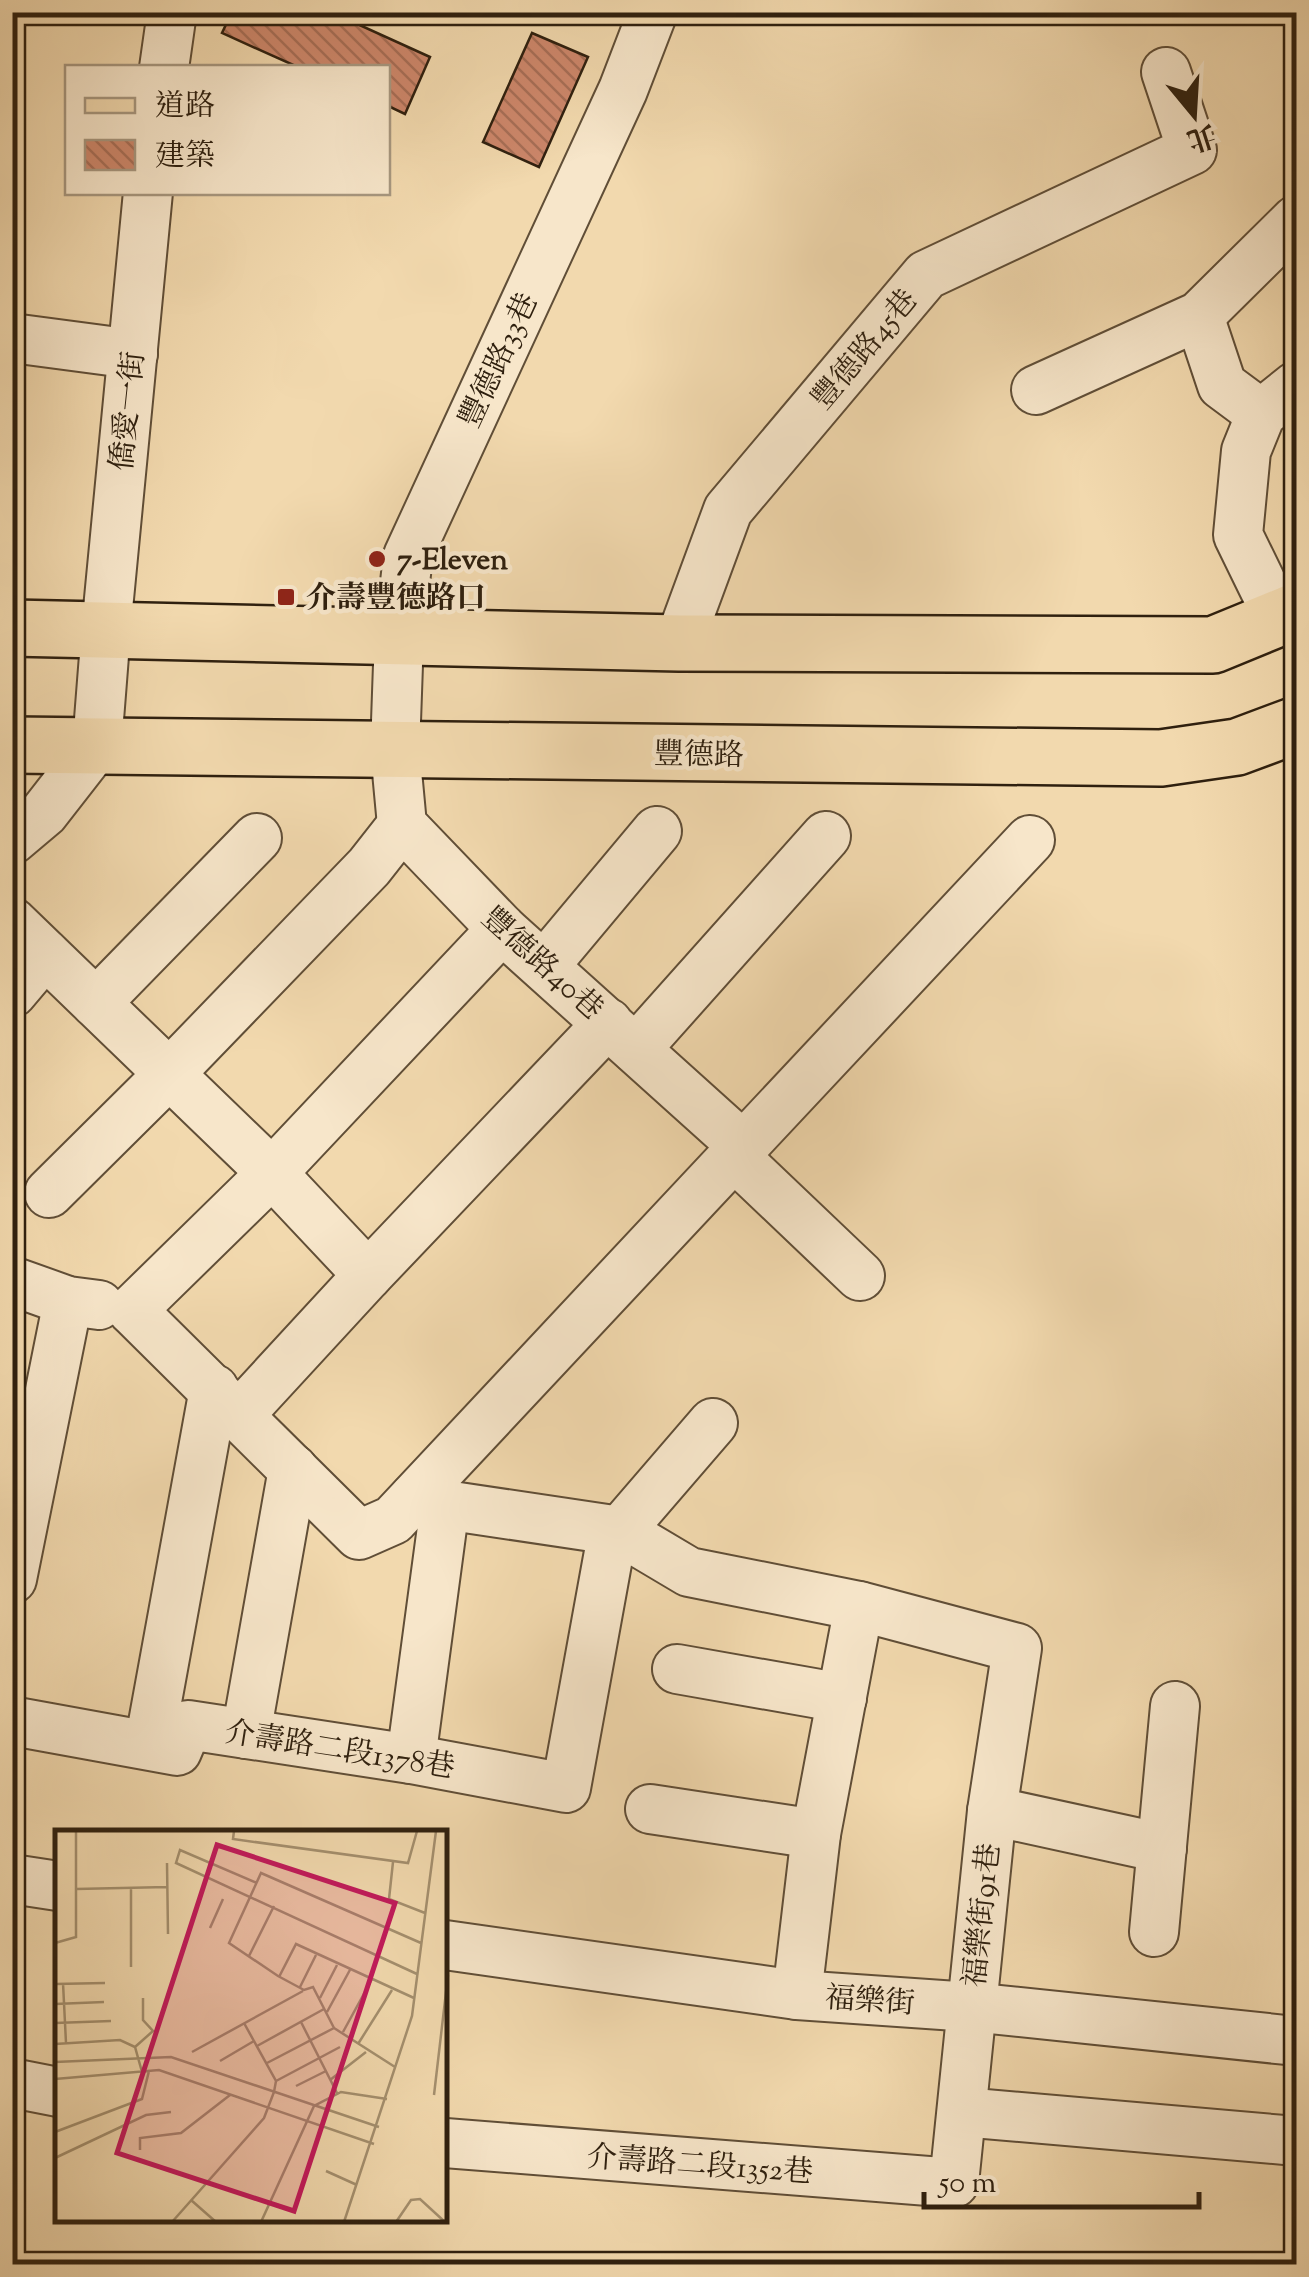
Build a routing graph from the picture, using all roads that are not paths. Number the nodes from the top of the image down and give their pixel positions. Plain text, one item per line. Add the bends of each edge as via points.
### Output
1 (172, 12) edge
2 (652, 12) edge
3 (164, 65) edge
4 (1166, 72) dead end
5 (148, 195) edge
6 (1296, 220) edge
7 (1199, 316) junction
8 (12, 338) edge
9 (133, 354) junction
10 (1036, 390) dead end
11 (1278, 400) edge
12 (1288, 615) edge
13 (12, 628) edge
14 (106, 630) junction
15 (399, 636) junction
16 (679, 642) junction
17 (1296, 725) edge
18 (12, 745) edge
19 (97, 746) junction
20 (395, 750) junction
21 (402, 825) junction
22 (657, 832) dead end
23 (826, 836) dead end
24 (257, 838) dead end
25 (12, 840) edge
26 (1030, 840) dead end
27 (502, 929) junction
28 (29, 938) edge
29 (544, 966) junction
30 (12, 993) edge
31 (96, 1003) junction
32 (622, 1036) junction
33 (171, 1072) junction
34 (738, 1152) junction
35 (272, 1173) junction
36 (49, 1193) dead end
37 (368, 1276) junction
38 (860, 1276) dead end
39 (12, 1281) edge
40 (68, 1301) junction
41 (132, 1310) junction
42 (226, 1402) junction
43 (713, 1424) dead end
44 (293, 1469) junction
45 (430, 1501) junction
46 (617, 1531) junction
47 (12, 1579) edge
48 (859, 1606) junction
49 (677, 1669) dead end
50 (842, 1698) junction
51 (1175, 1706) dead end
52 (12, 1721) edge
53 (246, 1734) junction
54 (149, 1746) junction
55 (411, 1759) junction
56 (650, 1809) dead end
57 (992, 1811) junction
58 (816, 1834) junction
59 (1162, 1848) junction
60 (12, 1879) edge
61 (55, 1886) edge
62 (1154, 1932) dead end
63 (448, 1945) edge
64 (797, 1995) junction
65 (971, 2008) junction
66 (1296, 2041) edge
67 (12, 2083) edge
68 (55, 2091) edge
69 (962, 2112) junction
70 (1296, 2141) edge
71 (448, 2143) edge
72 (954, 2183) joint

1 - 3 street
2 - 15 street, 豐德路33巷 via 623,90 408,556
4 - 16 street, 豐德路45巷 via 1192,150 926,275 728,510
5 - 9 street, 僑愛一街
6 - 7 street
7 - 10 street
7 - 11 street via 1222,385
8 - 9 street
9 - 14 street, 僑愛一街
11 - 12 street via 1246,450 1238,535
12 - 16 main road via 1213,645
13 - 14 main road
14 - 15 main road
14 - 19 street
15 - 16 main road
15 - 20 street, 豐德路33巷
17 - 20 main road, 豐德路 via 1237,747 1161,758
18 - 19 main road, 豐德路
19 - 20 main road, 豐德路
19 - 25 street via 44,813
20 - 21 street
21 - 27 street, 豐德路40巷
21 - 33 street
22 - 29 street
23 - 32 street
24 - 31 street
26 - 34 street
27 - 29 street, 豐德路40巷
27 - 35 street
28 - 30 street
28 - 31 street
29 - 32 street, 豐德路40巷
31 - 33 street
32 - 34 street, 豐德路40巷
32 - 37 street
33 - 35 street
33 - 36 street
34 - 38 street, 豐德路40巷
34 - 45 street
35 - 37 street
35 - 41 street
37 - 42 street
39 - 40 street
40 - 41 street
40 - 47 street
41 - 42 street
42 - 44 street
42 - 54 street
43 - 46 street
44 - 45 street via 358,1535
44 - 53 street
45 - 46 street
45 - 55 street
46 - 48 street via 689,1572
46 - 55 street, 介壽路二段1378巷 via 566,1788
48 - 50 street
48 - 57 street, 福樂街91巷 via 1017,1648
49 - 50 street
50 - 58 street
51 - 59 street
52 - 54 street
53 - 54 street, 介壽路二段1378巷 via 188,1725 178,1751
53 - 55 street, 介壽路二段1378巷
56 - 58 street
57 - 59 street
57 - 65 street, 福樂街91巷
58 - 64 street
59 - 62 street
60 - 61 street
63 - 64 street, 福樂街
64 - 65 street, 福樂街
65 - 66 street, 福樂街
65 - 69 street, 福樂街91巷
67 - 68 street
69 - 70 street
69 - 72 street, 福樂街91巷
71 - 72 street, 介壽路二段1352巷

